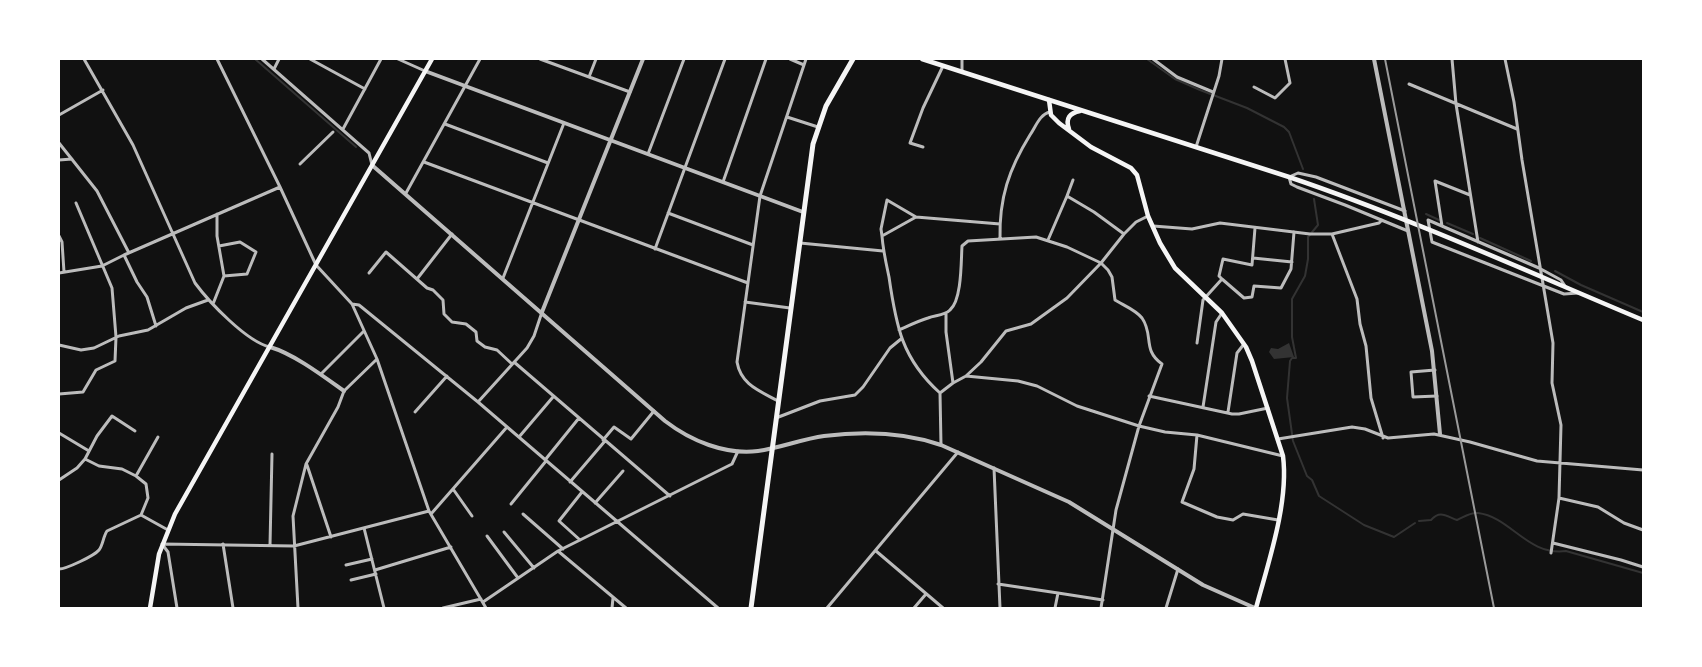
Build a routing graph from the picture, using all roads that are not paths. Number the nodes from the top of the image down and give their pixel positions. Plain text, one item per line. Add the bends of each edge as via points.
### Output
1 (84, 59) edge
2 (217, 59) edge
3 (262, 59) edge
4 (279, 59) edge
5 (310, 59) edge
6 (381, 59) edge
7 (398, 59) edge
8 (432, 59) edge
9 (480, 59) edge
10 (540, 59) edge
11 (596, 59) edge
12 (643, 59) edge
13 (684, 59) edge
14 (725, 59) edge
15 (766, 59) edge
16 (790, 59) edge
17 (806, 59) edge
18 (853, 59) edge
19 (922, 59) edge
20 (962, 59) edge
21 (1152, 59) edge
22 (1222, 59) edge
23 (1285, 59) edge
24 (1374, 59) edge
25 (1452, 59) edge
26 (1505, 59) edge
27 (804, 65) junction
28 (944, 66) junction
29 (274, 68) junction
30 (425, 71) junction
31 (962, 71) junction
32 (588, 77) junction
33 (1409, 84) dead end
34 (465, 86) junction
35 (1254, 87) dead end
36 (365, 88) junction
37 (103, 90) junction
38 (630, 92) junction
39 (1213, 92) junction
40 (1048, 100) junction
41 (1456, 104) junction
42 (1080, 111) junction
43 (1050, 112) junction
44 (59, 115) edge
45 (787, 117) junction
46 (564, 122) junction
47 (445, 124) junction
48 (818, 127) junction
49 (1517, 128) junction
50 (344, 130) junction
51 (1069, 130) junction
52 (333, 132) dead end
53 (611, 140) junction
54 (59, 143) edge
55 (923, 147) dead end
56 (1196, 147) junction
57 (648, 154) junction
58 (73, 159) junction
59 (59, 160) edge
60 (424, 162) junction
61 (548, 163) junction
62 (300, 164) dead end
63 (373, 166) junction
64 (685, 167) junction
65 (1289, 177) junction
66 (1073, 180) dead end
67 (723, 182) junction
68 (280, 187) junction
69 (406, 194) junction
70 (1471, 195) junction
71 (760, 196) junction
72 (1067, 196) junction
73 (532, 203) junction
74 (76, 204) dead end
75 (1405, 211) junction
76 (803, 212) junction
77 (668, 213) junction
78 (217, 214) junction
79 (1148, 216) junction
80 (916, 217) junction
81 (580, 220) junction
82 (1382, 220) junction
83 (1000, 224) junction
84 (1153, 226) junction
85 (1442, 226) junction
86 (1255, 228) junction
87 (1408, 231) junction
88 (1294, 232) junction
89 (174, 233) junction
90 (452, 234) junction
91 (1124, 234) junction
92 (1332, 234) junction
93 (59, 236) edge
94 (882, 236) junction
95 (1000, 239) junction
96 (1048, 240) junction
97 (1479, 242) junction
98 (799, 243) junction
99 (753, 245) junction
100 (219, 246) junction
101 (654, 249) junction
102 (883, 251) junction
103 (129, 253) junction
104 (124, 255) junction
105 (1253, 258) junction
106 (1292, 262) junction
107 (1101, 263) junction
108 (316, 265) junction
109 (102, 266) junction
110 (1539, 268) junction
111 (64, 272) junction
112 (369, 273) dead end
113 (59, 274) edge
114 (224, 276) junction
115 (1541, 277) junction
116 (503, 278) junction
117 (417, 279) junction
118 (1222, 279) junction
119 (748, 283) junction
120 (1543, 286) junction
121 (1566, 287) junction
122 (1579, 293) junction
123 (1207, 298) junction
124 (208, 300) junction
125 (745, 302) junction
126 (213, 304) junction
127 (352, 304) junction
128 (790, 308) junction
129 (542, 312) junction
130 (946, 313) junction
131 (1222, 313) junction
132 (1643, 320) edge
133 (156, 326) junction
134 (899, 330) junction
135 (364, 331) junction
136 (116, 338) junction
137 (901, 338) junction
138 (1196, 343) dead end
139 (1244, 344) junction
140 (59, 345) edge
141 (270, 347) junction
142 (377, 359) junction
143 (513, 363) junction
144 (1435, 370) junction
145 (321, 374) junction
146 (447, 376) junction
147 (966, 376) junction
148 (953, 383) junction
149 (344, 391) junction
150 (940, 393) junction
151 (59, 394) edge
152 (1149, 396) junction
153 (1437, 396) junction
154 (553, 397) junction
155 (779, 401) junction
156 (478, 402) junction
157 (1203, 408) junction
158 (1268, 408) junction
159 (654, 411) junction
160 (415, 412) dead end
161 (1228, 413) junction
162 (578, 418) junction
163 (776, 418) junction
164 (1139, 426) junction
165 (507, 427) junction
166 (135, 431) dead end
167 (59, 433) edge
168 (1440, 434) junction
169 (1197, 435) junction
170 (158, 437) dead end
171 (519, 437) junction
172 (1278, 438) junction
173 (1383, 438) junction
174 (604, 440) junction
175 (941, 445) junction
176 (772, 448) junction
177 (89, 451) junction
178 (738, 451) junction
179 (958, 452) junction
180 (272, 454) dead end
181 (1284, 456) junction
182 (85, 459) junction
183 (545, 461) junction
184 (1560, 463) junction
185 (306, 464) junction
186 (994, 468) junction
187 (1643, 470) edge
188 (622, 471) dead end
189 (136, 476) junction
190 (59, 480) edge
191 (570, 482) junction
192 (453, 489) junction
193 (582, 492) junction
194 (670, 496) junction
195 (1559, 498) junction
196 (594, 503) junction
197 (511, 504) dead end
198 (430, 513) junction
199 (522, 514) dead end
200 (141, 515) junction
201 (472, 516) dead end
202 (1278, 520) junction
203 (616, 522) junction
204 (364, 528) junction
205 (1114, 529) junction
206 (168, 530) junction
207 (1643, 530) edge
208 (504, 532) dead end
209 (487, 536) dead end
210 (330, 537) junction
211 (580, 540) junction
212 (162, 544) junction
213 (223, 544) junction
214 (1553, 544) junction
215 (270, 545) junction
216 (294, 546) junction
217 (451, 547) junction
218 (563, 549) junction
219 (876, 550) junction
220 (558, 551) junction
221 (1551, 553) dead end
222 (372, 559) junction
223 (346, 565) dead end
224 (1643, 567) edge
225 (59, 568) edge
226 (534, 568) junction
227 (1178, 569) junction
228 (375, 572) junction
229 (518, 578) junction
230 (351, 580) dead end
231 (998, 584) junction
232 (1058, 593) junction
233 (926, 594) junction
234 (613, 597) junction
235 (482, 600) junction
236 (1103, 600) junction
237 (150, 608) edge
238 (177, 608) edge
239 (233, 608) edge
240 (298, 608) edge
241 (384, 608) edge
242 (443, 608) edge
243 (486, 608) edge
244 (612, 608) edge
245 (626, 608) edge
246 (718, 608) edge
247 (751, 608) edge
248 (829, 608) edge
249 (914, 608) edge
250 (943, 608) edge
251 (1000, 608) edge
252 (1055, 608) edge
253 (1102, 608) edge
254 (1166, 608) edge
255 (1256, 608) edge

1 - 37 street
2 - 68 street
3 - 29 street
4 - 29 street
5 - 36 street
6 - 36 street
7 - 30 street
8 - 30 main road
9 - 34 street
10 - 32 street
11 - 32 street
12 - 38 street
13 - 57 street
14 - 64 street
15 - 67 street
16 - 27 street
17 - 27 street
18 - 48 highway
19 - 28 main road
20 - 31 street
21 - 39 street via 1177,77
22 - 39 street
23 - 35 street via 1290,83 1275,98
24 - 75 street
25 - 41 street
26 - 49 street
27 - 45 street
28 - 31 main road
28 - 55 street via 910,143
29 - 50 street
30 - 34 street
30 - 63 main road
31 - 40 main road
32 - 38 street
33 - 41 street
34 - 46 street
34 - 47 street
36 - 50 street
37 - 44 street
37 - 89 street
38 - 53 street
39 - 56 street
40 - 42 main road
40 - 43 main road
41 - 49 street
41 - 70 street
42 - 51 main road via 1069,116
42 - 56 main road
43 - 51 main road
43 - 83 street via 1042,115 1017,157 1003,194
45 - 48 street
45 - 71 street
46 - 53 street
46 - 61 street
47 - 60 street
47 - 61 street
48 - 76 highway
49 - 110 street
50 - 63 street via 369,153
51 - 79 main road via 1091,147 1134,171
52 - 62 street
53 - 57 street
53 - 81 street
54 - 58 street
56 - 65 main road
57 - 64 street
58 - 59 street
58 - 103 street via 97,191
60 - 69 street
60 - 73 street
61 - 73 street
63 - 69 street
63 - 108 main road
64 - 67 street
64 - 77 street
65 - 75 street via 1298,173 1308,175
65 - 82 street via 1296,187
65 - 115 main road via 1365,204
66 - 72 street
67 - 71 street
68 - 78 street
68 - 108 street
69 - 90 street
70 - 85 street via 1434,181
70 - 97 street
71 - 76 street
71 - 99 street
72 - 91 street
72 - 96 street
73 - 81 street
73 - 116 street
74 - 109 street
75 - 87 street
76 - 98 highway
77 - 99 street
77 - 101 street
78 - 89 street
78 - 100 street
79 - 84 main road
79 - 91 street
80 - 83 street
80 - 94 street
80 - 94 street via 887,200
81 - 101 street
81 - 129 street
82 - 87 street
82 - 92 street
83 - 95 street
84 - 86 street via 1192,229 1220,223
84 - 123 main road via 1175,268
85 - 97 street
85 - 120 street via 1428,220 1432,242
86 - 88 street
86 - 105 street
87 - 144 street
88 - 92 street
88 - 106 street
89 - 103 street
89 - 124 street via 195,283
90 - 116 street
90 - 117 street
91 - 107 street
92 - 173 street via 1358,299 1371,398
93 - 111 street
94 - 102 street
95 - 96 street via 1036,237
95 - 130 street via 968,241 962,246 955,304
96 - 107 street
97 - 110 street
98 - 102 street
98 - 128 highway
99 - 119 street
100 - 114 street
100 - 114 street via 240,242 256,252 248,274
101 - 119 street
102 - 134 street
103 - 104 street
104 - 109 street
104 - 133 street via 147,297
105 - 106 street
105 - 118 street via 1252,265 1223,259 1219,276
106 - 118 street via 1281,288 1254,286 1252,297 1244,298
107 - 147 street via 1051,310 1031,324 1006,331 982,362
107 - 152 street via 1112,277 1115,300 1142,318 1147,328 1150,351 1162,364
108 - 127 street
108 - 141 main road
109 - 111 street
109 - 136 street via 112,288
110 - 115 street
110 - 121 street via 1561,280
111 - 113 street
112 - 117 street via 386,252
114 - 126 street
115 - 120 street
115 - 121 main road
116 - 129 street
117 - 143 street via 443,300 444,314 452,322 466,324 476,332 477,341 497,350
118 - 123 street
119 - 125 street
120 - 122 street via 1564,294
120 - 184 street via 1553,343 1552,376 1561,425
121 - 122 main road
122 - 132 main road
123 - 131 main road
123 - 138 street via 1203,300
124 - 126 street
124 - 133 street via 186,308
125 - 128 street
125 - 155 street via 737,362 739,369 746,382
126 - 141 street via 237,328
127 - 135 street
127 - 146 street via 359,304
128 - 155 highway
129 - 143 street via 530,342
129 - 159 street
130 - 134 street
130 - 148 street
131 - 139 main road
131 - 157 street via 1216,322
133 - 136 street
134 - 137 street
135 - 142 street
135 - 145 street
136 - 140 street via 88,350
136 - 151 street via 115,361 96,370 83,392
137 - 150 street via 916,367
137 - 163 street via 855,395 820,401
139 - 158 main road
139 - 161 street via 1237,353
141 - 145 street
141 - 206 main road
142 - 149 street
142 - 198 street
143 - 154 street
143 - 156 street
144 - 153 street
144 - 153 street via 1411,372 1412,389 1413,397
145 - 149 street
146 - 156 street
146 - 160 street
147 - 148 street
147 - 164 street via 1037,386 1077,406
148 - 150 street
149 - 185 street
150 - 175 street
152 - 157 street
152 - 164 street
153 - 168 street
154 - 162 street
154 - 171 street
155 - 163 highway
156 - 165 street
157 - 161 street
158 - 161 street
158 - 172 main road
159 - 174 street via 631,439 614,427
159 - 178 street via 690,437 722,449
162 - 174 street
162 - 183 street
163 - 176 highway
164 - 169 street
164 - 205 street via 1116,510
165 - 171 street
165 - 192 street
166 - 177 street via 112,416
167 - 177 street
168 - 173 street
168 - 184 street via 1527,459
169 - 181 street
169 - 202 street via 1194,468 1182,502 1232,520 1243,514
170 - 189 street
171 - 183 street
172 - 173 street via 1352,427
172 - 181 main road
174 - 191 street
174 - 194 street
175 - 176 street via 900,434 874,433 825,436
175 - 179 street
176 - 178 street
176 - 247 highway
177 - 182 street
178 - 194 street via 732,464
179 - 186 street
179 - 219 street
180 - 215 street
181 - 202 main road
182 - 189 street
182 - 190 street
183 - 191 street
183 - 197 street
184 - 187 street
184 - 195 street
185 - 210 street
185 - 216 street via 293,516
186 - 205 street via 1070,502
186 - 231 street
188 - 196 street
189 - 200 street via 146,484 148,494
191 - 193 street
192 - 198 street
192 - 201 street
193 - 196 street
193 - 211 street via 559,522
194 - 203 street
195 - 207 street via 1598,507
195 - 214 street
196 - 203 street
198 - 204 street
198 - 217 street
199 - 218 street
200 - 206 street
200 - 225 street via 107,531 94,554
202 - 255 main road
203 - 211 street
203 - 246 street
204 - 210 street
204 - 222 street
205 - 227 street
205 - 236 street
206 - 212 main road
208 - 226 street
209 - 229 street
210 - 216 street
211 - 218 street
212 - 213 street
212 - 237 main road
212 - 238 street via 168,552
213 - 215 street
213 - 239 street
214 - 221 street
214 - 224 street
215 - 216 street
216 - 240 street
217 - 228 street
217 - 235 street
218 - 220 street
219 - 233 street
219 - 248 street
220 - 226 street
220 - 234 street
222 - 223 street
222 - 228 street
226 - 229 street
227 - 254 street
227 - 255 street via 1203,585
228 - 230 street
228 - 241 street
229 - 235 street
231 - 232 street
231 - 251 street
232 - 236 street
232 - 252 street
233 - 249 street
233 - 250 street
234 - 244 street
234 - 245 street
235 - 242 street
235 - 243 street
236 - 253 street

